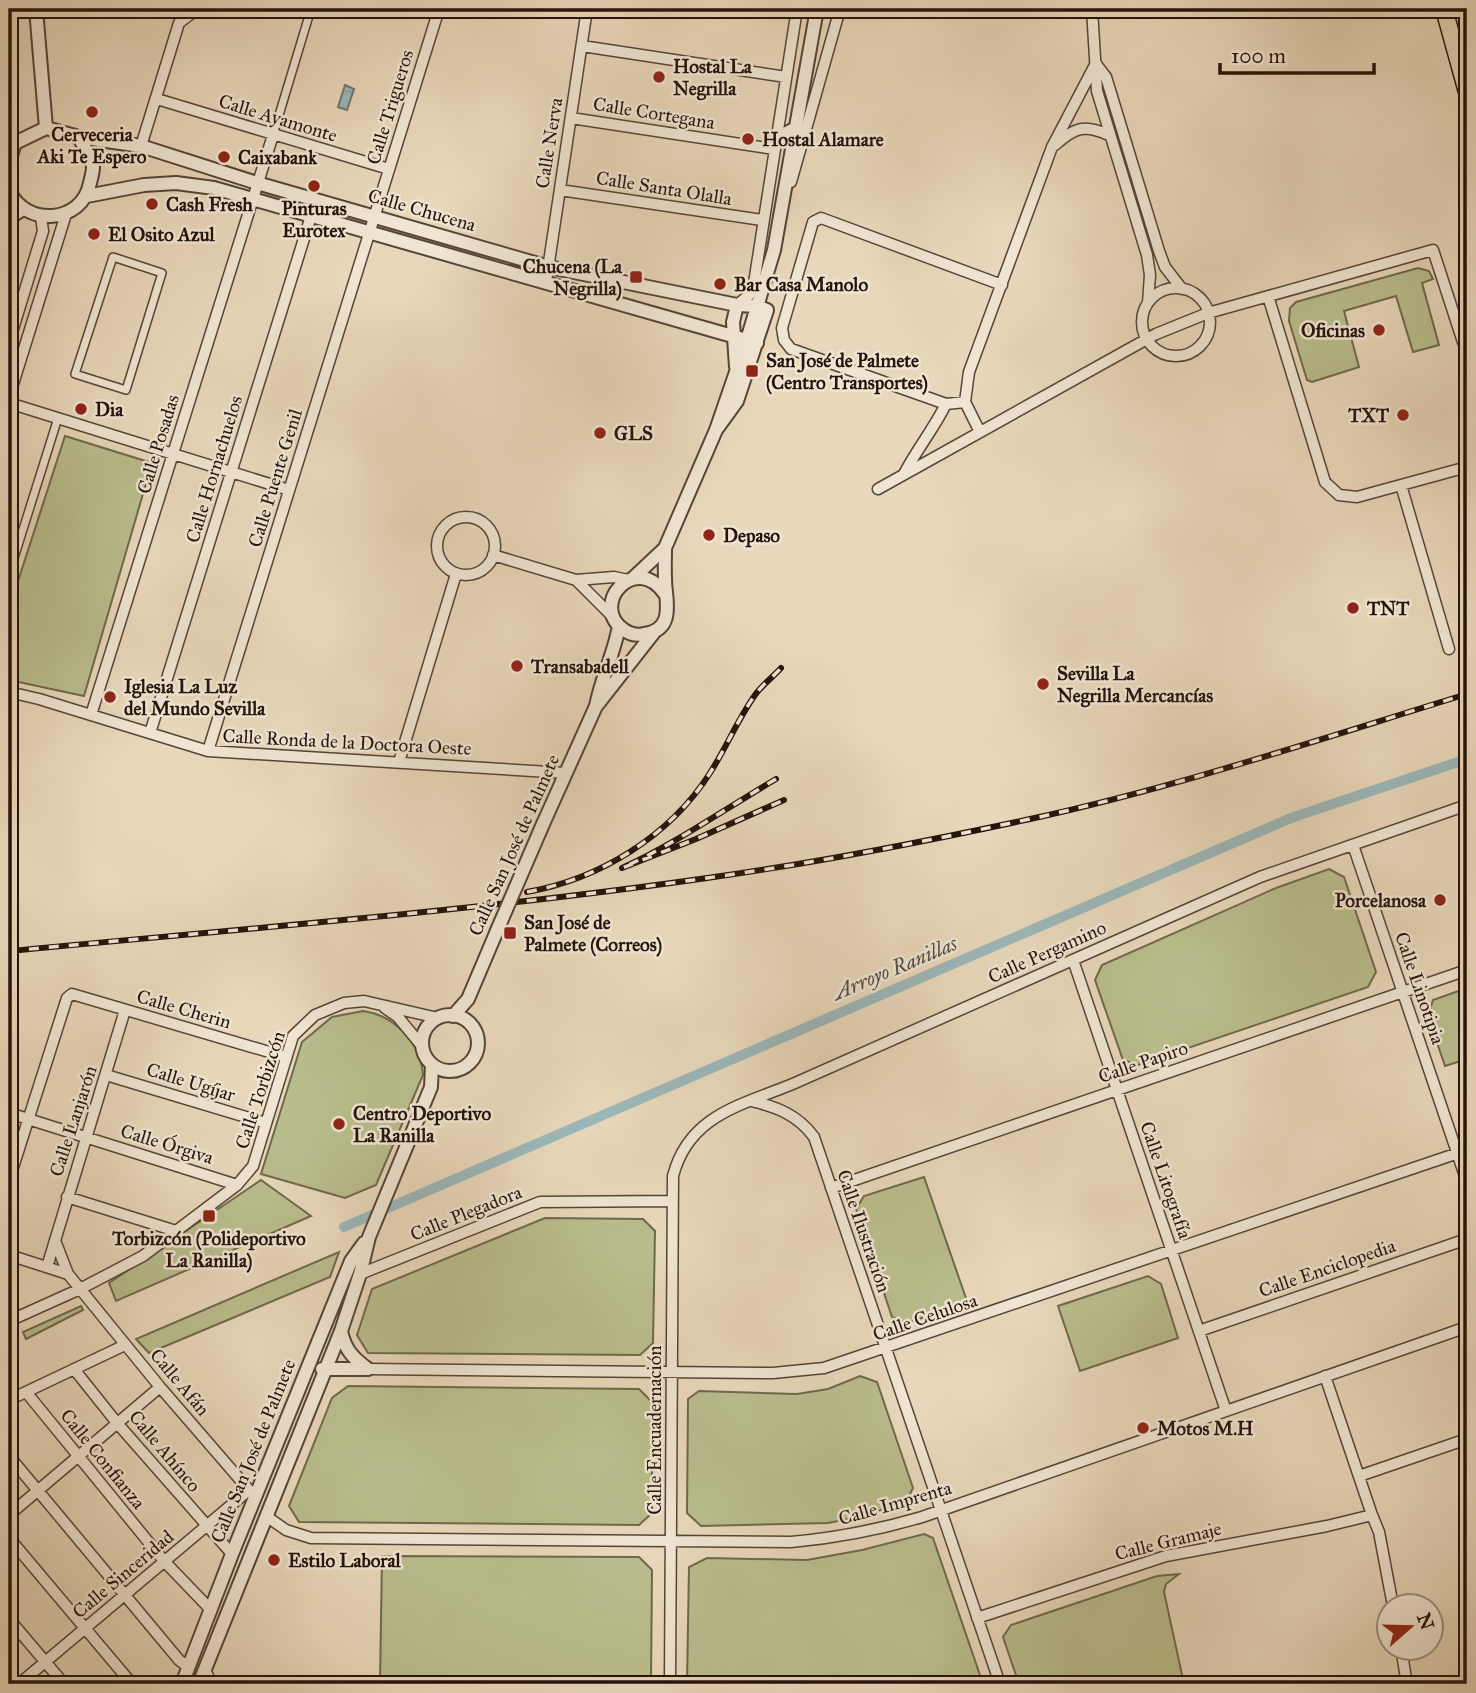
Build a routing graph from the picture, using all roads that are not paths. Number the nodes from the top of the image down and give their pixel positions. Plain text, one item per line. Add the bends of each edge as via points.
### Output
1 (36, 9) edge
2 (243, 9) edge
3 (311, 9) edge
4 (439, 9) edge
5 (587, 9) edge
6 (797, 9) edge
7 (817, 9) edge
8 (840, 9) edge
9 (1092, 9) edge
10 (1436, 9) edge
11 (1444, 9) edge
12 (582, 46) junction
13 (1096, 64) junction
14 (786, 77) junction
15 (1467, 92) edge
16 (1467, 98) edge
17 (157, 99) junction
18 (571, 118) junction
19 (47, 128) junction
20 (796, 128) junction
21 (273, 135) junction
22 (1110, 135) junction
23 (79, 137) junction
24 (775, 144) junction
25 (141, 146) junction
26 (1052, 147) junction
27 (9, 162) edge
28 (389, 170) junction
29 (257, 183) junction
30 (560, 190) junction
31 (9, 193) edge
32 (87, 196) junction
33 (252, 198) junction
34 (23, 209) junction
35 (782, 209) junction
36 (66, 214) junction
37 (311, 215) junction
38 (375, 216) junction
39 (41, 217) junction
40 (9, 218) edge
41 (762, 220) junction
42 (370, 233) junction
43 (549, 267) junction
44 (546, 282) junction
45 (1002, 285) junction
46 (1182, 289) junction
47 (1268, 296) junction
48 (1148, 303) junction
49 (737, 305) junction
50 (757, 306) junction
51 (1208, 313) junction
52 (733, 336) junction
53 (1147, 339) junction
54 (9, 342) edge
55 (752, 342) junction
56 (1467, 345) edge
57 (737, 372) junction
58 (126, 390) joint
59 (9, 397) edge
60 (965, 402) junction
61 (9, 403) edge
62 (946, 404) junction
63 (58, 418) junction
64 (716, 430) junction
65 (980, 432) junction
66 (173, 454) junction
67 (1467, 467) edge
68 (231, 472) junction
69 (904, 474) junction
70 (1401, 485) junction
71 (878, 489) dead end
72 (289, 490) junction
73 (665, 548) junction
74 (494, 555) junction
75 (456, 573) junction
76 (9, 574) edge
77 (630, 579) junction
78 (576, 580) junction
79 (666, 594) junction
80 (616, 622) junction
81 (655, 631) junction
82 (1449, 649) dead end
83 (9, 692) edge
84 (596, 706) junction
85 (91, 715) junction
86 (150, 733) junction
87 (208, 751) junction
88 (399, 762) junction
89 (566, 773) junction
90 (1467, 805) edge
91 (1353, 845) junction
92 (1073, 960) junction
93 (1467, 970) edge
94 (1403, 992) junction
95 (468, 999) junction
96 (382, 1005) junction
97 (125, 1010) junction
98 (453, 1016) junction
99 (438, 1018) junction
100 (468, 1022) junction
101 (422, 1046) junction
102 (286, 1057) junction
103 (432, 1065) junction
104 (447, 1071) junction
105 (106, 1075) junction
106 (431, 1087) junction
107 (1117, 1090) junction
108 (751, 1101) junction
109 (9, 1112) edge
110 (29, 1118) junction
111 (266, 1123) junction
112 (86, 1138) junction
113 (1462, 1151) edge
114 (673, 1175) joint
115 (9, 1181) edge
116 (1467, 1182) edge
117 (237, 1185) junction
118 (831, 1188) junction
119 (67, 1197) junction
120 (672, 1201) junction
121 (176, 1231) junction
122 (369, 1237) junction
123 (1467, 1239) edge
124 (56, 1243) junction
125 (1172, 1251) junction
126 (9, 1255) edge
127 (47, 1267) junction
128 (68, 1274) junction
129 (360, 1274) junction
130 (80, 1289) junction
131 (9, 1321) edge
132 (1467, 1327) edge
133 (341, 1331) junction
134 (1199, 1331) junction
135 (125, 1345) junction
136 (886, 1349) junction
137 (327, 1368) junction
138 (75, 1369) junction
139 (369, 1369) junction
140 (672, 1372) junction
141 (305, 1375) junction
142 (1325, 1376) junction
143 (160, 1387) junction
144 (26, 1392) junction
145 (9, 1400) edge
146 (1226, 1411) junction
147 (117, 1423) junction
148 (1467, 1438) edge
149 (9, 1456) edge
150 (79, 1456) junction
151 (1359, 1476) junction
152 (37, 1491) junction
153 (253, 1492) junction
154 (940, 1510) junction
155 (9, 1515) edge
156 (1371, 1515) junction
157 (266, 1516) junction
158 (206, 1527) junction
159 (9, 1538) edge
160 (671, 1541) junction
161 (232, 1554) junction
162 (248, 1560) junction
163 (164, 1561) junction
164 (1391, 1592) edge
165 (125, 1595) junction
166 (211, 1610) junction
167 (977, 1618) junction
168 (9, 1619) edge
169 (86, 1628) junction
170 (45, 1662) junction
171 (1403, 1662) edge
172 (188, 1667) junction
173 (205, 1670) junction
174 (19, 1684) edge
175 (64, 1684) edge
176 (132, 1684) edge
177 (182, 1684) edge
178 (199, 1684) edge
179 (212, 1684) edge
180 (670, 1684) edge
181 (1000, 1684) edge
182 (1407, 1684) edge

1 - 19 street
2 - 17 street via 193,12 179,23
3 - 21 street
4 - 28 street, Calle Trigueros
5 - 12 street, Calle Nerva
6 - 14 street
7 - 20 street
8 - 35 street
9 - 13 street
10 - 16 street
11 - 15 highway
12 - 14 street
12 - 18 street, Calle Nerva
13 - 22 street via 1097,91
13 - 26 street
13 - 46 street via 1106,77 1165,267
14 - 24 street
17 - 21 street, Calle Ayamonte
17 - 25 street
18 - 24 street, Calle Cortegana
18 - 30 street, Calle Nerva
19 - 23 street, Calle Chucena
19 - 27 street via 15,144
20 - 24 street
20 - 35 street
21 - 28 street, Calle Ayamonte
21 - 29 street, Calle Posadas
22 - 26 street via 1088,127 1075,130
22 - 48 street via 1147,255
23 - 25 street, Calle Chucena
23 - 32 street via 93,167
24 - 41 street
25 - 29 street, Calle Chucena
26 - 45 street
28 - 38 street, Calle Trigueros
29 - 33 street, Calle Posadas
29 - 38 street, Calle Chucena
30 - 41 street, Calle Santa Olalla
30 - 43 street, Calle Nerva
31 - 34 street
32 - 33 street, Calle Chucena via 176,183
32 - 36 street
33 - 37 street, Calle Chucena
33 - 66 street, Calle Posadas
34 - 39 street
34 - 40 street
35 - 50 street
36 - 39 street
36 - 59 street
37 - 42 street, Calle Chucena
37 - 68 street, Calle Hornachuelos
38 - 42 street, Calle Puente Genil
38 - 43 street, Calle Chucena
39 - 54 street via 43,231
41 - 49 street via 754,283
42 - 44 street, Calle Chucena
42 - 72 street, Calle Puente Genil
43 - 44 street, Calle Nerva
43 - 49 street, Calle Chucena
44 - 52 street, Calle Chucena
45 - 60 street via 969,372
45 - 62 street via 821,218 813,222 782,328 784,340 791,349
46 - 48 street via 1162,291
46 - 51 street via 1199,298
47 - 51 street
47 - 56 street via 1433,250
47 - 70 street via 1325,482 1339,495 1357,497
48 - 53 street via 1142,323
49 - 50 street, Calle Chucena
49 - 52 street
50 - 55 street
51 - 53 street
51 - 53 street via 1206,338 1187,354 1166,354
52 - 55 street, Calle Chucena
52 - 57 street
53 - 65 street
55 - 57 street
55 - 64 street via 737,401
57 - 64 street
58 - 58 street via 75,374 113,257 162,273
60 - 62 street
60 - 65 street
61 - 63 street
62 - 69 street
63 - 66 street
63 - 76 street
64 - 73 street
65 - 69 street
66 - 68 street
66 - 85 street, Calle Posadas
67 - 70 street
68 - 72 street
68 - 86 street, Calle Hornachuelos
69 - 71 street
70 - 82 street
72 - 87 street, Calle Puente Genil
73 - 77 street
73 - 79 street
74 - 75 street via 483,570
74 - 75 street via 493,537 483,523 467,517 451,521 440,533 438,552 441,561
74 - 78 street
75 - 88 street
77 - 78 street
77 - 79 street via 653,581
77 - 80 street via 613,596
78 - 80 street
79 - 81 street via 667,616
80 - 81 street via 638,635
80 - 84 street, Calle San José de Palmete via 615,648
81 - 84 street, Calle San José de Palmete
83 - 85 street, Calle Ronda de la Doctora Oeste
84 - 89 street, Calle San José de Palmete
85 - 86 street, Calle Ronda de la Doctora Oeste
86 - 87 street, Calle Ronda de la Doctora Oeste
87 - 88 street, Calle Ronda de la Doctora Oeste
88 - 89 street, Calle Ronda de la Doctora Oeste
89 - 95 street, Calle San José de Palmete, bridge
90 - 91 street, Calle Pergamino
91 - 92 street, Calle Pergamino via 1260,877
91 - 94 street, Calle Linotipia
92 - 107 street, Calle Litografía
92 - 108 street, Calle Pergamino
93 - 94 street, Calle Papiro
94 - 107 street, Calle Papiro
94 - 113 street, Calle Linotipia
95 - 98 street, Calle San José de Palmete
95 - 100 street, Calle San José de Palmete
96 - 99 street, Calle Torbizcón
96 - 101 street
96 - 102 street, Calle Torbizcón via 354,1001 315,1015 293,1036
97 - 102 street, Calle Cherin
97 - 105 street, Calle Lanjarón
97 - 110 street, Calle Cherin via 79,994 67,998
98 - 99 street
98 - 100 street
99 - 101 street via 426,1030
100 - 104 street via 477,1037 476,1054 464,1067
101 - 103 street
102 - 111 street, Calle Torbizcón
103 - 104 street
103 - 106 street, Calle San José de Palmete
104 - 106 street, Calle San José de Palmete
105 - 111 street, Calle Ugíjar
105 - 112 street, Calle Lanjarón
106 - 122 street, Calle San José de Palmete
107 - 118 street, Calle Papiro
107 - 125 street, Calle Litografía
108 - 114 street, Calle Pergamino via 698,1128
108 - 118 street, Calle Ilustración via 776,1107 806,1126
109 - 110 street, Calle Órgiva
110 - 112 street, Calle Órgiva
110 - 115 street
111 - 117 street, Calle Torbizcón via 253,1166
112 - 117 street, Calle Órgiva
112 - 119 street, Calle Lanjarón
113 - 116 street, Calle Linotipia
113 - 125 street, Calle Celulosa
114 - 120 street, Calle Encuadernación
117 - 121 street, Calle Torbizcón
118 - 136 street, Calle Ilustración
119 - 121 street
119 - 124 street, Calle Lanjarón
120 - 129 street, Calle Plegadora via 540,1202
120 - 140 street, Calle Encuadernación
121 - 130 street, Calle Torbizcón via 143,1256
122 - 129 street, Calle San José de Palmete
122 - 141 street, Calle San José de Palmete via 351,1261
123 - 134 street, Calle Enciclopedia
124 - 127 street, Calle Lanjarón
124 - 128 street
125 - 134 street, Calle Litografía
125 - 136 street, Calle Celulosa
126 - 127 street
127 - 128 street
128 - 130 street
129 - 133 street, Calle San José de Palmete
130 - 131 street, Calle Torbizcón
130 - 135 street, Calle Afán
132 - 142 street, Calle Imprenta
133 - 137 street, Calle San José de Palmete
133 - 139 street via 348,1352
134 - 146 street, Calle Litografía
135 - 138 street
135 - 143 street, Calle Afán
136 - 140 street, Calle Celulosa via 824,1368 773,1373
136 - 154 street, Calle Ilustración
137 - 139 street
137 - 141 street
137 - 157 street, Calle San José de Palmete
138 - 144 street
138 - 147 street, Calle Ahínco
139 - 140 street, Calle Celulosa
140 - 160 street, Calle Encuadernación
141 - 153 street, Calle San José de Palmete
142 - 146 street, Calle Imprenta
142 - 151 street
143 - 147 street
143 - 153 street, Calle Afán
144 - 145 street
144 - 150 street, Calle Confianza
146 - 154 street, Calle Imprenta
147 - 150 street
147 - 158 street, Calle Ahínco
148 - 151 street
149 - 152 street
150 - 152 street
150 - 163 street, Calle Confianza
151 - 156 street
152 - 155 street
152 - 165 street
153 - 157 street
153 - 158 street, Calle Sinceridad
153 - 161 street, Calle San José de Palmete
153 - 162 street
154 - 160 street, Calle Imprenta via 837,1538
154 - 167 street, Calle Ilustración
156 - 164 street via 1379,1532
156 - 167 street, Calle Gramaje via 1166,1556
157 - 160 street, Calle Imprenta via 285,1530 312,1538
157 - 162 street, Calle San José de Palmete
158 - 161 street, Calle Ahínco
158 - 163 street, Calle Sinceridad
159 - 169 street
160 - 180 street, Calle Encuadernación
161 - 166 street, Calle San José de Palmete
162 - 173 street, Calle San José de Palmete
163 - 165 street, Calle Sinceridad
163 - 166 street, Calle Confianza
165 - 169 street, Calle Sinceridad
165 - 172 street
166 - 172 street, Calle San José de Palmete
167 - 181 street, Calle Ilustración
168 - 170 street
169 - 170 street, Calle Sinceridad
169 - 176 street
170 - 174 street, Calle Sinceridad
170 - 175 street
171 - 182 street
172 - 177 street, Calle San José de Palmete
173 - 178 street, Calle San José de Palmete
173 - 179 street

